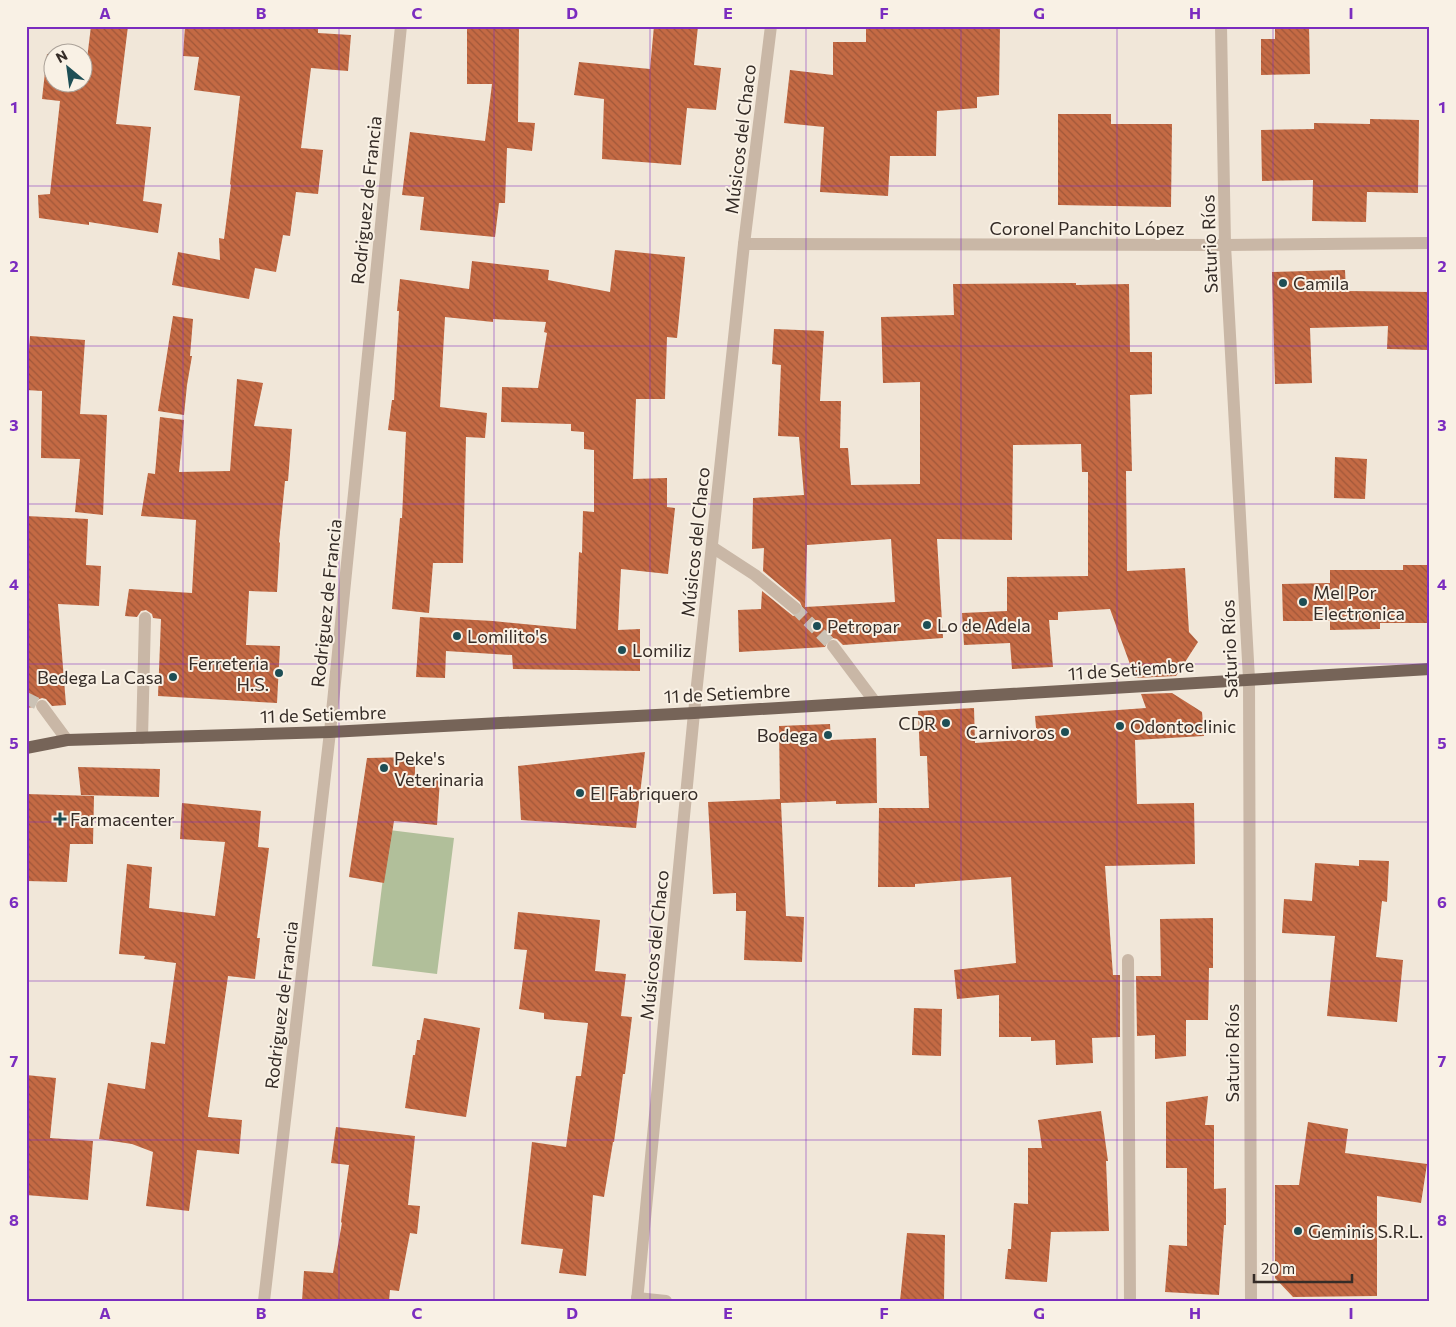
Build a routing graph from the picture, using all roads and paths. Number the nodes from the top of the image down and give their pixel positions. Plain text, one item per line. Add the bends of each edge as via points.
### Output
1 (401, 26) edge
2 (771, 26) edge
3 (1221, 26) edge
4 (1430, 243) edge
5 (744, 244) junction
6 (1225, 246) junction
7 (712, 547) junction
8 (795, 608) tunnel mouth
9 (146, 618) dead end
10 (833, 646) tunnel mouth
11 (1430, 669) edge
12 (1249, 679) junction
13 (875, 702) junction
14 (42, 706) tunnel mouth
15 (694, 713) junction
16 (330, 732) junction
17 (142, 738) junction
18 (67, 740) junction
19 (26, 748) edge
20 (1128, 960) dead end
21 (637, 1299) edge
22 (264, 1301) edge
23 (666, 1301) edge
24 (1130, 1301) edge
25 (1250, 1301) edge

1 - 16 street, Rodriguez de Francia
2 - 5 street, Músicos del Chaco
3 - 6 street, Saturio Ríos
4 - 6 street, Coronel Panchito López
5 - 6 street, Coronel Panchito López
5 - 7 street, Músicos del Chaco
6 - 12 street, Saturio Ríos
7 - 8 street via 755,575
7 - 15 street, Músicos del Chaco
9 - 17 street
10 - 13 street
11 - 12 main road, 11 de Setiembre
12 - 13 main road, 11 de Setiembre
12 - 25 street, Saturio Ríos
13 - 15 main road, 11 de Setiembre
14 - 18 street
15 - 16 main road, 11 de Setiembre
15 - 21 street, Músicos del Chaco
16 - 17 main road, 11 de Setiembre
16 - 22 street, Rodriguez de Francia
17 - 18 main road, 11 de Setiembre
18 - 19 main road, 11 de Setiembre
20 - 24 street
21 - 23 street

